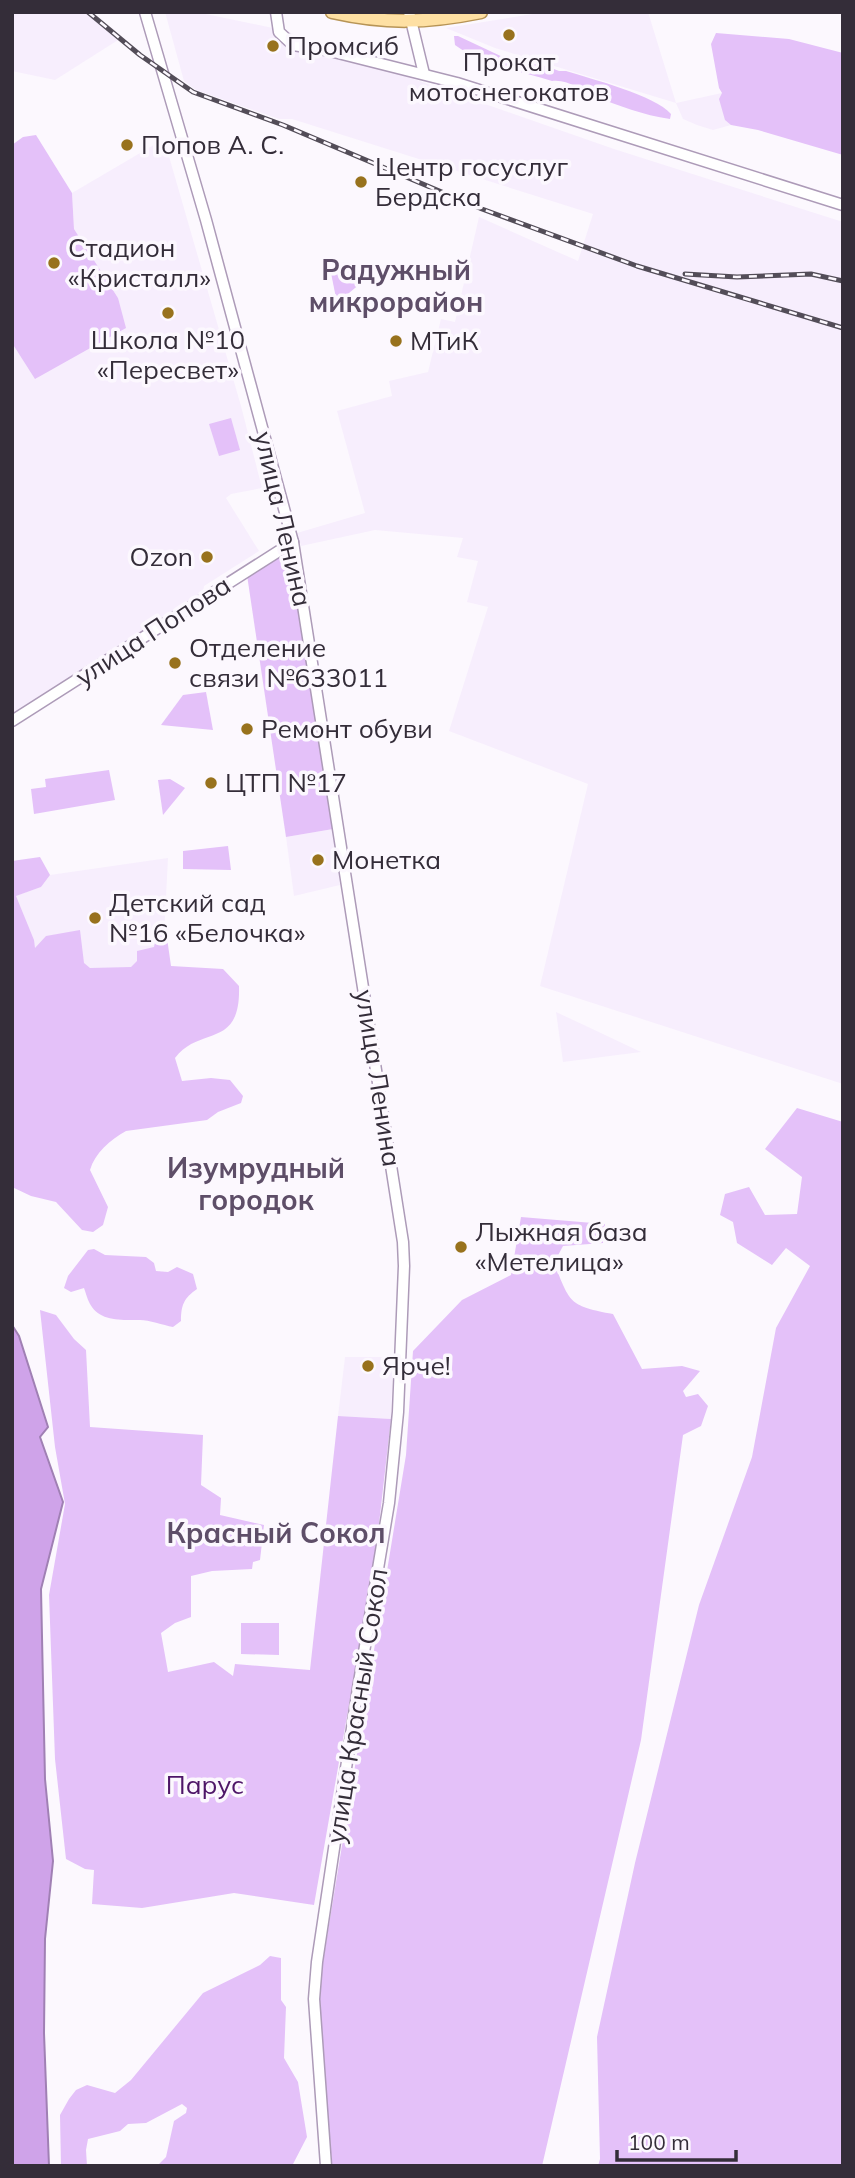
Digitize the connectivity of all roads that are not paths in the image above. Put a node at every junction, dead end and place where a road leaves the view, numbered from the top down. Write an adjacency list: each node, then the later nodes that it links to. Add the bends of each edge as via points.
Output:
1 (145, 12): 8 (street, улица Ленина)
2 (276, 12): 6 (street, via 279,32 293,45)
3 (332, 12): 5 (main road, via 365,20)
4 (481, 12): 5 (main road, via 450,18)
5 (410, 17): 6 (street)
6 (424, 74): 7 (street)
7 (843, 205)
8 (293, 542): 9 (street, улица Попова); 10 (street, улица Ленина, via 403,1242)
9 (12, 721)
10 (398, 1412): 11 (street, улица Красный Сокол, via 389,1503 317,1962 314,1999)
11 (326, 2166)

